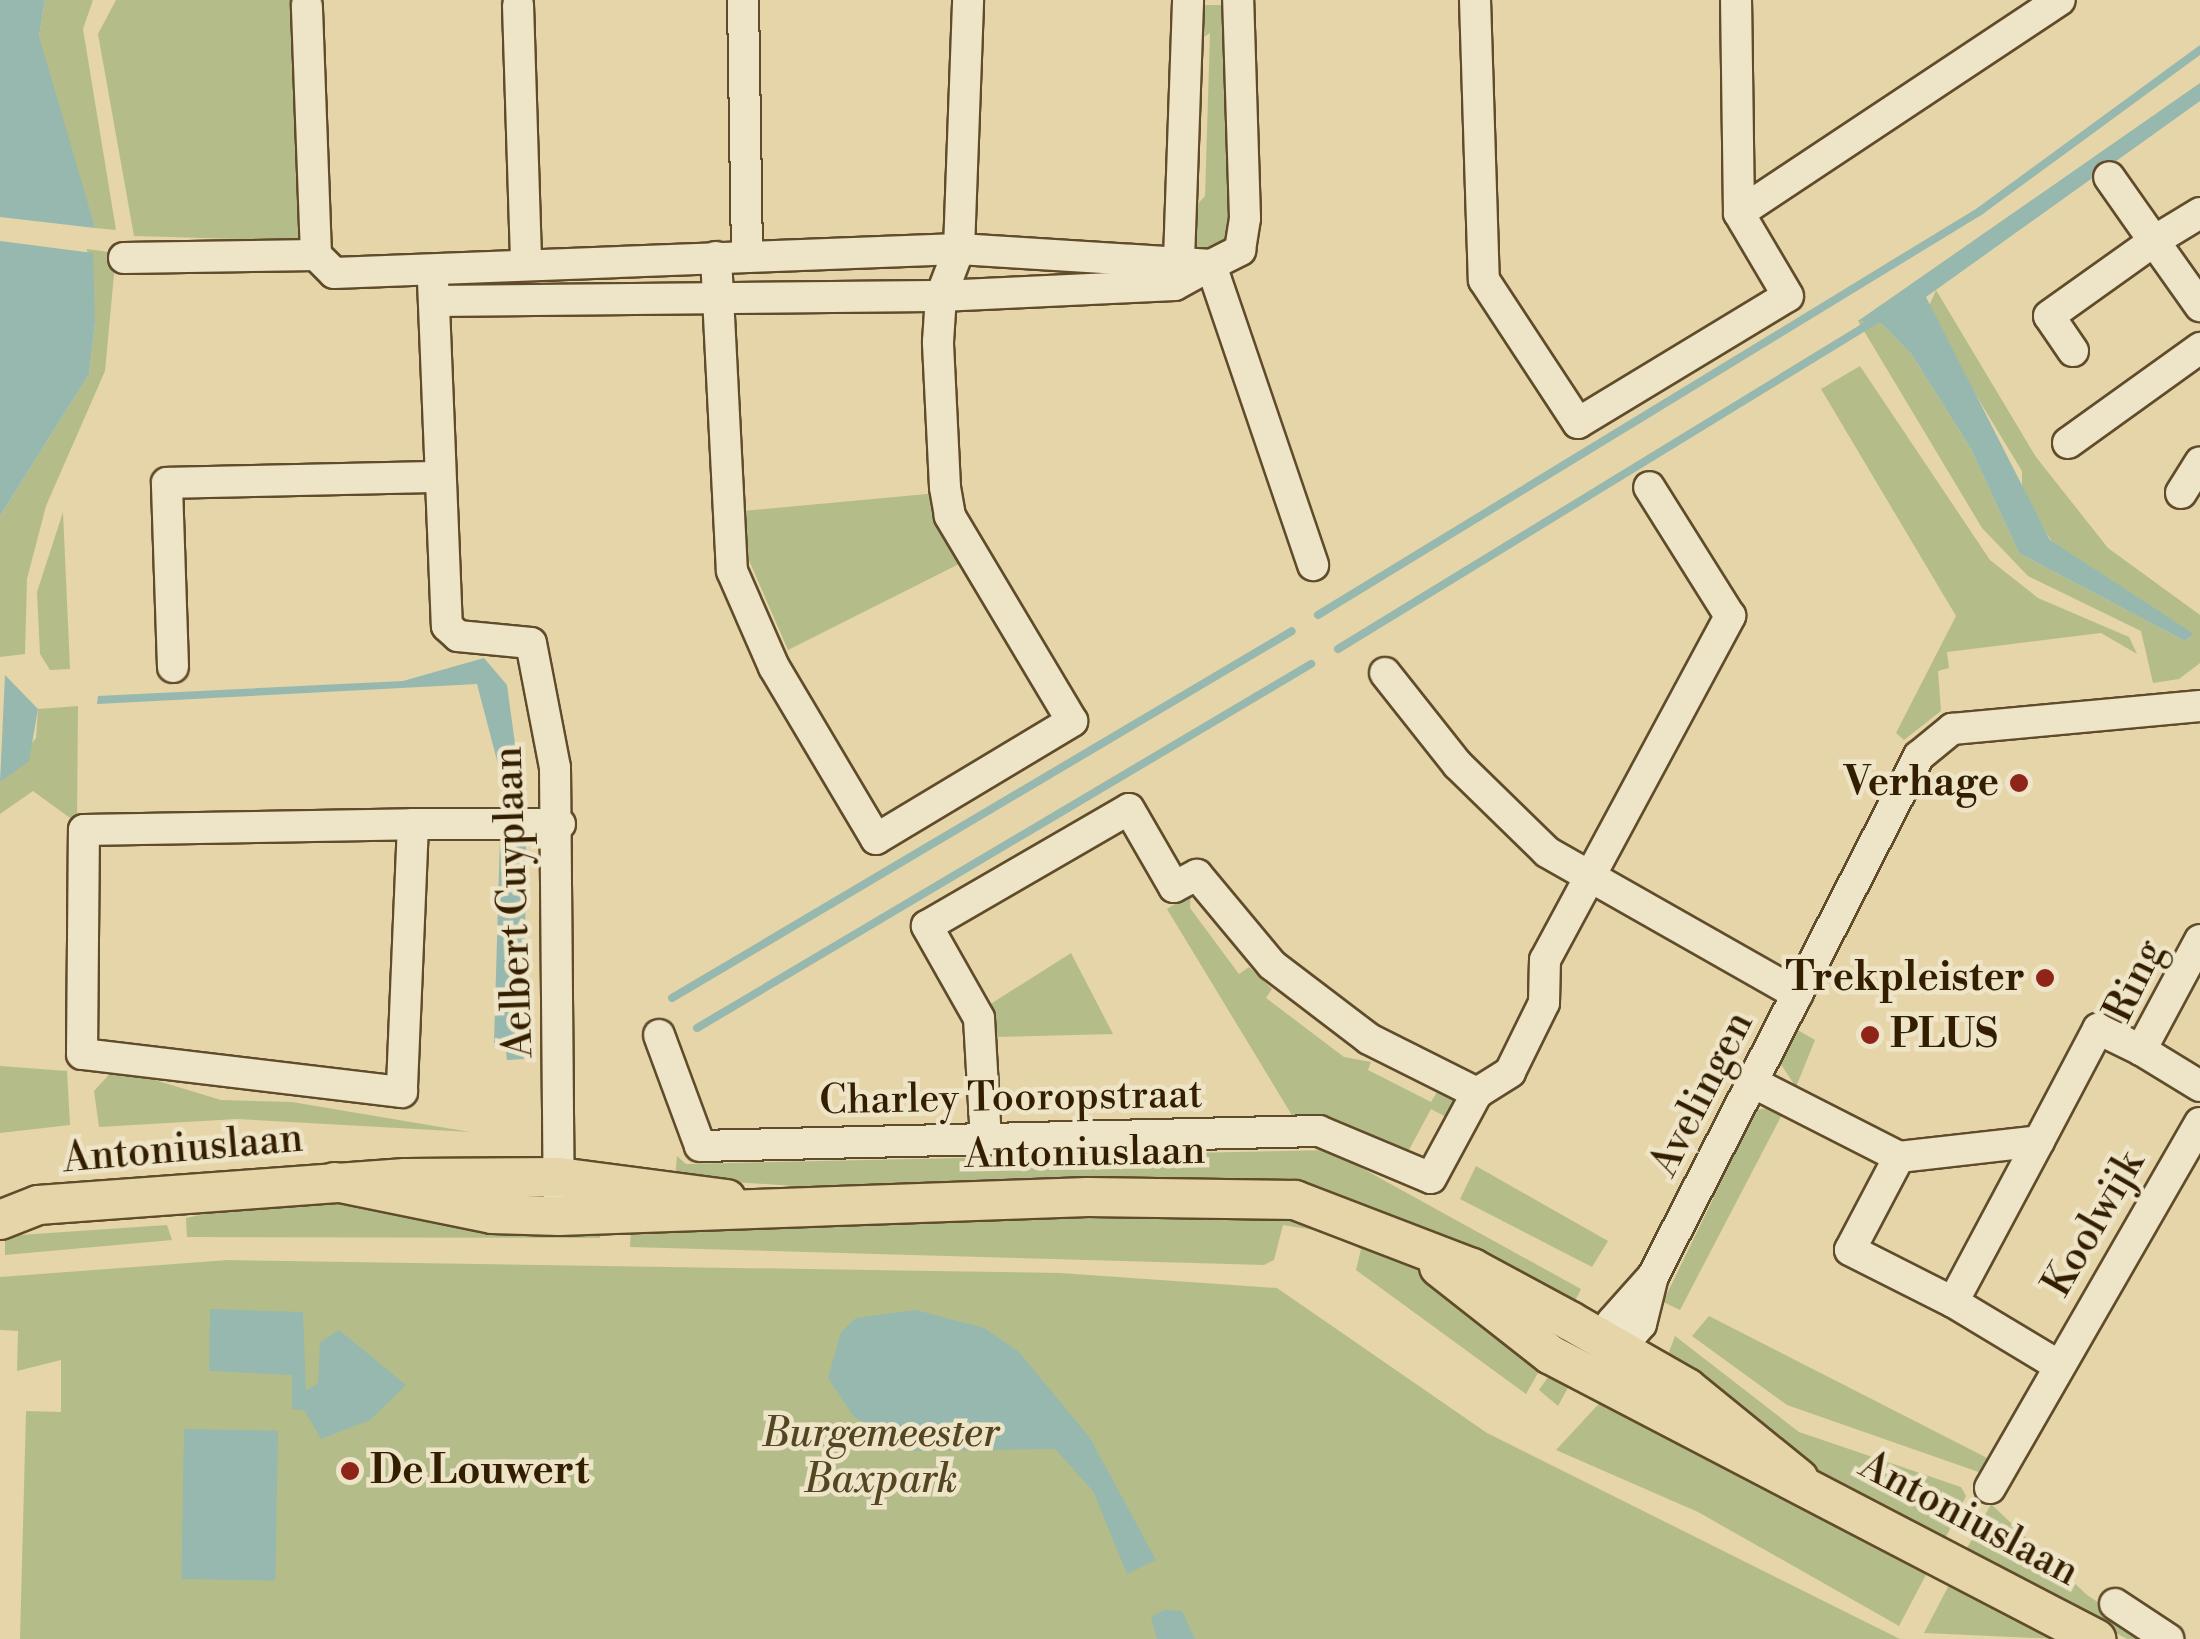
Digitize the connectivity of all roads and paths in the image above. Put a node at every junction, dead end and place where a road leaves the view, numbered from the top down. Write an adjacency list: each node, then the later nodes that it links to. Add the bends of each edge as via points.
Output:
1 (743, 0): 17 (street)
2 (968, 0): 14 (street)
3 (1188, 0): 19 (street)
4 (1238, 0): 21 (street, via 1245,218 1240,250)
5 (1475, 0): 12 (street, via 1484,280 1578,423 1788,296)
6 (1736, 0): 12 (street)
7 (2060, 0): 12 (street)
8 (307, 5): 15 (street)
9 (518, 5): 20 (street)
10 (2109, 177): 13 (street)
11 (2200, 213): 13 (street)
12 (1746, 226)
13 (2154, 241): 26 (street); 28 (street, via 2048,316)
14 (959, 249): 17 (street); 19 (street); 23 (street)
15 (316, 255): 18 (street); 22 (street, via 334,273)
16 (716, 257): 17 (street); 20 (street); 25 (street)
17 (747, 257)
18 (124, 258)
19 (1178, 260): 21 (street)
20 (526, 261): 22 (street)
21 (1212, 265): 23 (street, via 1175,285); 34 (street)
22 (432, 268): 24 (street, Aelbert Cuyplaan)
23 (941, 296): 25 (street); 25 (street, via 950,516 1072,721 876,838 774,667 732,571)
24 (435, 301): 25 (street); 31 (street, Aelbert Cuyplaan)
25 (721, 303)
26 (2200, 306)
27 (2200, 348): 29 (street)
28 (2073, 351)
29 (2068, 444)
30 (2200, 463): 33 (street)
31 (440, 477): 35 (street, via 167,483); 39 (street, Aelbert Cuyplaan, via 447,626 458,636 531,642)
32 (1649, 488): 40 (street, via 1730,616)
33 (2182, 493)
34 (1313, 565)
35 (173, 668)
36 (1385, 673): 40 (street, via 1458,765)
37 (2200, 705): 42 (street, Avelingen, via 2117,709 2087,722 2053,716 1952,730 1920,756)
38 (413, 824): 38 (street, via 84,830 82,1054 402,1092); 39 (street)
39 (560, 824): 52 (street, Aelbert Cuyplaan)
40 (1590, 884): 42 (street); 47 (street, via 1545,960 1544,1003 1510,1072)
41 (2200, 940): 44 (street, Ring)
42 (1797, 994): 45 (street, Avelingen)
43 (659, 1035): 49 (street, Charley Tooropstraat, via 700,1146)
44 (2141, 1050): 46 (street, Ring); 50 (street, via 2098,1029)
45 (1754, 1082): 51 (street); 61 (street, Avelingen, via 1652,1276 1641,1324)
46 (2200, 1086)
47 (1476, 1093): 49 (street, Charley Tooropstraat, via 1431,1178 1319,1130); 49 (street, via 1369,1039 1272,966 1197,875 1174,887 1129,809 926,926 979,1018)
48 (2200, 1122): 62 (street, Koolwijk)
49 (986, 1140)
50 (2039, 1141): 51 (street); 60 (street)
51 (1899, 1157): 60 (street, Koolwijk, via 1850,1250)
52 (559, 1177): 53 (main road, Antoniuslaan); 56 (main road, Antoniuslaan, via 712,1192); 57 (street, Aelbert Cuyplaan)
53 (336, 1182): 55 (main road, Antoniuslaan); 57 (main road, Antoniuslaan, via 492,1214)
54 (0, 1196): 55 (main road, Antoniuslaan)
55 (38, 1205): 58 (main road, Antoniuslaan)
56 (743, 1205): 57 (main road, Antoniuslaan, via 707,1214); 59 (main road, Antoniuslaan, via 1252,1196 1295,1200)
57 (558, 1216)
58 (0, 1220)
59 (1419, 1248): 61 (main road, Antoniuslaan); 63 (main road, Antoniuslaan, via 1537,1345)
60 (1953, 1302): 62 (street, Koolwijk)
61 (1616, 1347): 63 (street, Avelingen); 64 (main road, Antoniuslaan, via 1687,1388)
62 (2058, 1365): 65 (street, Koolwijk)
63 (1598, 1380): 64 (main road, Antoniuslaan)
64 (1799, 1479): 67 (main road, Antoniuslaan)
65 (1990, 1488)
66 (2115, 1604): 68 (street)
67 (2096, 1639)
68 (2168, 1639)

